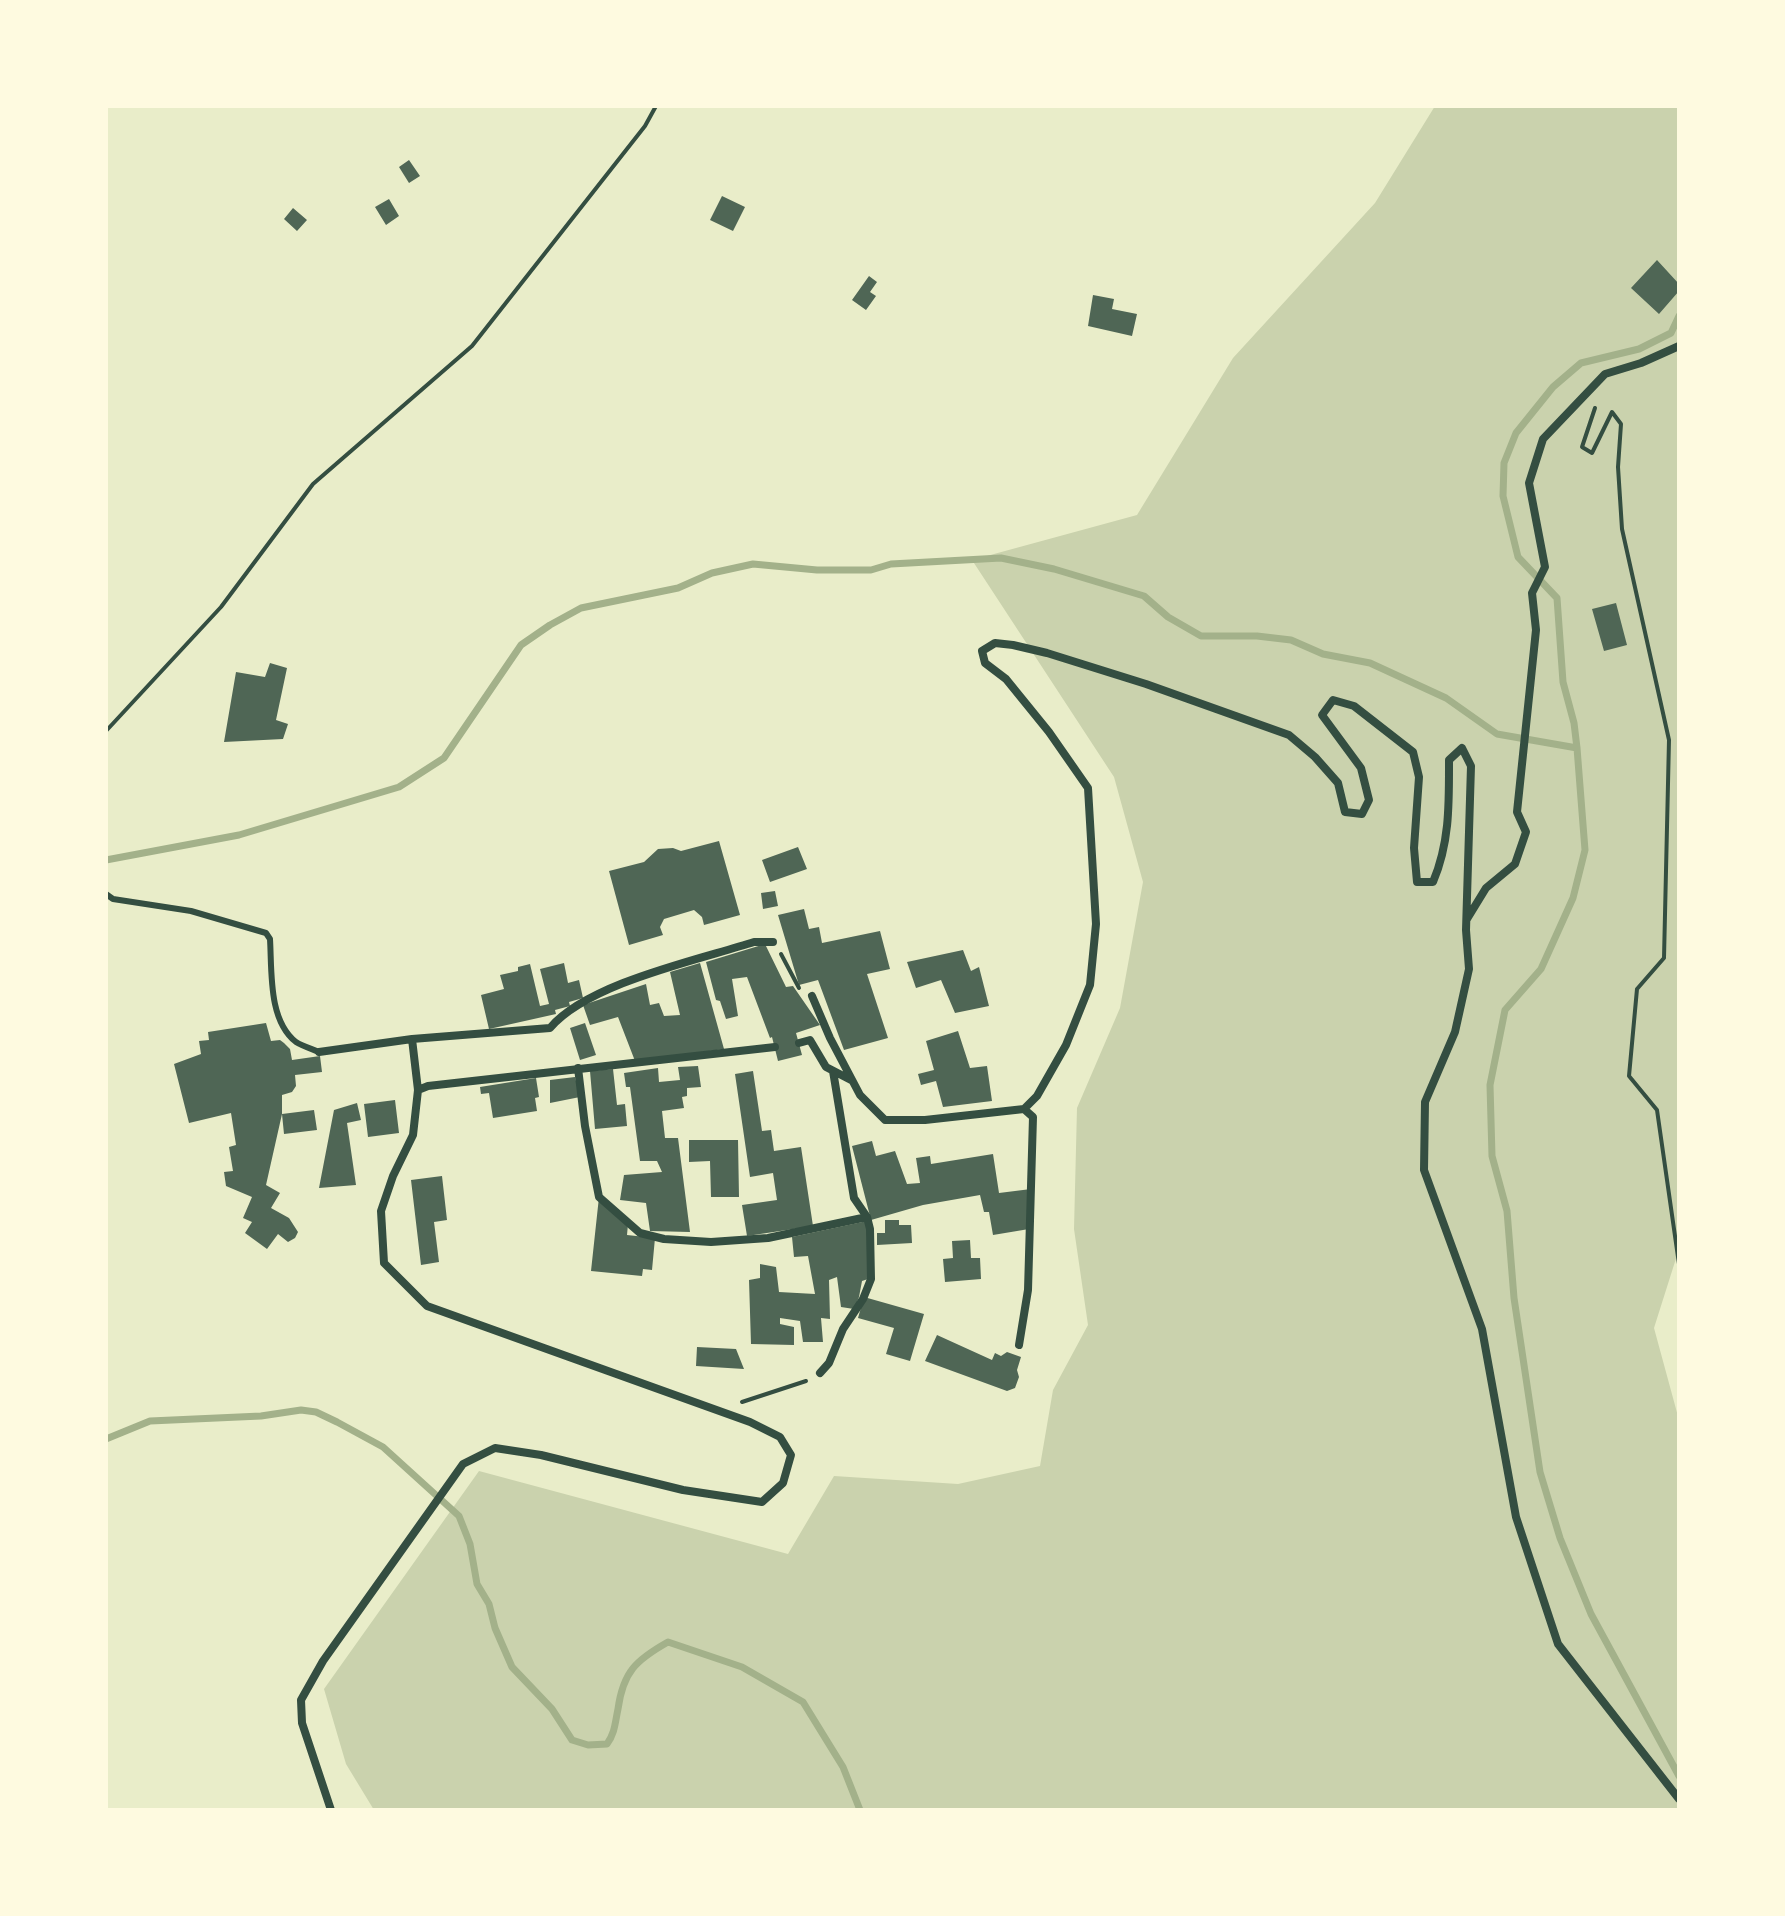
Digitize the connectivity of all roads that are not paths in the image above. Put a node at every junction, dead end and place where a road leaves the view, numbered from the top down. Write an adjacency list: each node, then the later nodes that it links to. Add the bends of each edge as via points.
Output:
1 (1679, 346): 3 (street, via 1605,374 1543,439 1529,483 1545,567 1532,593 1536,630 1517,812 1526,832 1515,864 1486,888)
2 (106, 894): 9 (lane, via 266,933 284,1029 297,1043)
3 (1466, 920): 14 (street, via 1471,766 1462,748 1449,760 1449,826 1441,864 1433,882 1417,882 1419,777 1413,752 1354,706 1333,700 1322,715 1361,768 1369,800 1362,814 1345,812 1338,783 1289,735 1047,653 995,643 982,651 985,663 1049,732 1088,788 1096,924 1090,985 1066,1045); 18 (street, via 1469,969 1455,1032 1425,1102 1424,1170 1482,1329 1516,1517 1558,1644)
4 (773, 942): 6 (street, via 754,942 618,985 558,1018 550,1028)
5 (812, 996): 12 (street)
6 (412, 1039): 9 (street); 13 (street)
7 (799, 1043): 11 (street, via 810,1040)
8 (775, 1047): 10 (street)
9 (319, 1052)
10 (578, 1068): 13 (street); 15 (street, via 599,1197 640,1233 711,1242 768,1238)
11 (833, 1071): 12 (street); 15 (street, via 854,1198)
12 (853, 1081): 14 (street, via 885,1120)
13 (418, 1090): 19 (street, via 413,1135 381,1211 384,1263 427,1306 712,1409 780,1437 791,1455 783,1483 762,1502 495,1448 463,1464 301,1700 302,1723)
14 (1024, 1109): 16 (street, via 1033,1117 1028,1290)
15 (867, 1217): 17 (street, via 871,1279)
16 (1019, 1345)
17 (820, 1373)
18 (1679, 1799)
19 (331, 1810)

